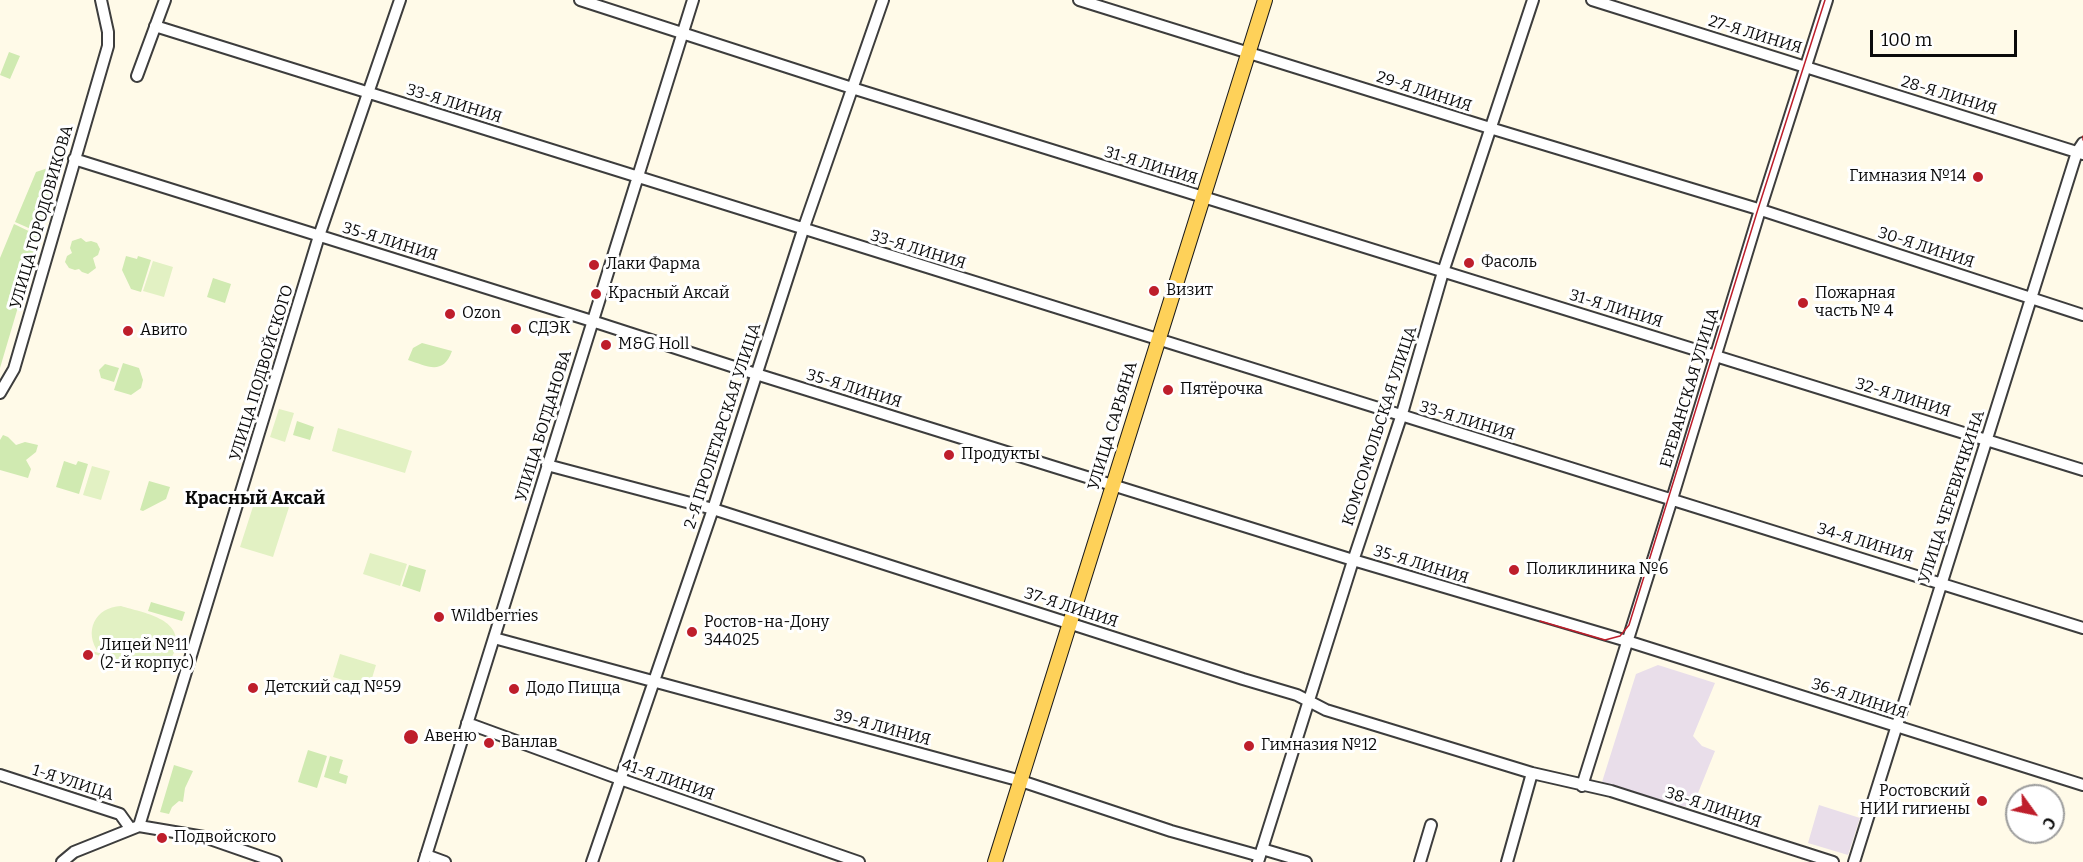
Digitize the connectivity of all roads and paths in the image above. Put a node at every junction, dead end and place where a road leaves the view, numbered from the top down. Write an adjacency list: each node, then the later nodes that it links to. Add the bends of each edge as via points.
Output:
1 (101, 0): 21 (street, УЛИЦА ГОРОДОВИКОВА, via 108,46)
2 (165, 0): 12 (street)
3 (400, 0): 18 (street, УЛИЦА ПОДВОЙСКОГО)
4 (580, 0): 13 (street, 31-Я ЛИНИЯ)
5 (693, 0): 13 (street, УЛИЦА БОГДАНОВА)
6 (883, 0): 17 (street, 2-Я ПРОЛЕТАРСКАЯ УЛИЦА)
7 (1079, 0): 14 (street, 29-Я ЛИНИЯ)
8 (1265, 0): 14 (main road, УЛИЦА САРЬЯНА)
9 (1533, 0): 19 (street, КОМСОМОЛЬСКАЯ УЛИЦА)
10 (1592, 0): 15 (street, 27-Я ЛИНИЯ)
11 (1827, 0): 15 (street, ЕРЕВАНСКАЯ УЛИЦА)
12 (155, 26): 16 (street); 18 (street, 33-Я ЛИНИЯ)
13 (683, 33): 17 (street, 31-Я ЛИНИЯ); 22 (street, УЛИЦА БОГДАНОВА)
14 (1248, 52): 19 (street, 29-Я ЛИНИЯ); 23 (main road, УЛИЦА САРЬЯНА)
15 (1806, 67): 20 (street, 28-Я ЛИНИЯ); 24 (street, ЕРЕВАНСКАЯ УЛИЦА)
16 (137, 76)
17 (852, 88): 23 (street, 31-Я ЛИНИЯ); 25 (street, 2-Я ПРОЛЕТАРСКАЯ УЛИЦА)
18 (370, 93): 22 (street, 33-Я ЛИНИЯ); 26 (street, УЛИЦА ПОДВОЙСКОГО)
19 (1490, 128): 24 (street, 29-Я ЛИНИЯ); 27 (street, КОМСОМОЛЬСКАЯ УЛИЦА)
20 (2081, 150): 28 (street, УЛИЦА ЧЕРЕВИЧКИНА)
21 (74, 159): 26 (street, 35-Я ЛИНИЯ); 34 (street, УЛИЦА ГОРОДОВИКОВА, via 14,369)
22 (638, 177): 25 (street, 33-Я ЛИНИЯ); 30 (street, УЛИЦА БОГДАНОВА)
23 (1203, 197): 27 (street, 31-Я ЛИНИЯ); 31 (main road, УЛИЦА САРЬЯНА)
24 (1760, 210): 28 (street, 30-Я ЛИНИЯ); 32 (street, ЕРЕВАНСКАЯ УЛИЦА)
25 (803, 230): 31 (street, 33-Я ЛИНИЯ); 33 (street, 2-Я ПРОЛЕТАРСКАЯ УЛИЦА)
26 (319, 236): 30 (street, 35-Я ЛИНИЯ); 59 (street, УЛИЦА ПОДВОЙСКОГО)
27 (1443, 272): 32 (street, 31-Я ЛИНИЯ); 35 (street, КОМСОМОЛЬСКАЯ УЛИЦА)
28 (2032, 299): 29 (street, 30-Я ЛИНИЯ); 36 (street, УЛИЦА ЧЕРЕВИЧКИНА)
29 (2083, 315)
30 (592, 321): 33 (street, 35-Я ЛИНИЯ); 37 (street, УЛИЦА БОГДАНОВА)
31 (1157, 340): 35 (street, 33-Я ЛИНИЯ); 39 (main road, УЛИЦА САРЬЯНА)
32 (1715, 355): 36 (street, 32-Я ЛИНИЯ); 40 (street, ЕРЕВАНСКАЯ УЛИЦА)
33 (756, 374): 39 (street, 35-Я ЛИНИЯ); 41 (street, 2-Я ПРОЛЕТАРСКАЯ УЛИЦА)
34 (0, 393)
35 (1401, 417): 40 (street, 33-Я ЛИНИЯ); 42 (street, КОМСОМОЛЬСКАЯ УЛИЦА)
36 (1986, 440): 38 (street, 32-Я ЛИНИЯ); 43 (street, УЛИЦА ЧЕРЕВИЧКИНА)
37 (547, 465): 41 (street, 37-Я ЛИНИЯ); 46 (street, УЛИЦА БОГДАНОВА)
38 (2083, 470)
39 (1113, 484): 42 (street, 35-Я ЛИНИЯ); 44 (main road, УЛИЦА САРЬЯНА)
40 (1672, 499): 43 (street, 34-Я ЛИНИЯ); 47 (street, ЕРЕВАНСКАЯ УЛИЦА)
41 (713, 509): 44 (street, 37-Я ЛИНИЯ); 48 (street, 2-Я ПРОЛЕТАРСКАЯ УЛИЦА)
42 (1353, 560): 47 (street, 35-Я ЛИНИЯ); 49 (street, КОМСОМОЛЬСКАЯ УЛИЦА)
43 (1941, 582): 45 (street, 34-Я ЛИНИЯ); 51 (street, УЛИЦА ЧЕРЕВИЧКИНА)
44 (1070, 624): 49 (street, 37-Я ЛИНИЯ); 55 (main road, УЛИЦА САРЬЯНА)
45 (2083, 628)
46 (494, 638): 48 (street, 39-Я ЛИНИЯ); 50 (street, УЛИЦА БОГДАНОВА)
47 (1627, 641): 51 (street, 36-Я ЛИНИЯ); 57 (street, ЕРЕВАНСКАЯ УЛИЦА)
48 (653, 681): 54 (street, 2-Я ПРОЛЕТАРСКАЯ УЛИЦА); 55 (street, 39-Я ЛИНИЯ)
49 (1308, 700): 52 (street, 37-Я ЛИНИЯ, via 1326,710); 60 (street, КОМСОМОЛЬСКАЯ УЛИЦА)
50 (467, 723): 54 (street, 41-Я ЛИНИЯ); 61 (street, УЛИЦА БОГДАНОВА)
51 (1896, 727): 56 (street, 36-Я ЛИНИЯ); 72 (street, УЛИЦА ЧЕРЕВИЧКИНА)
52 (1532, 772): 57 (street, 37-Я ЛИНИЯ); 70 (street)
53 (0, 775): 59 (street, 1-Я УЛИЦА, via 120,814)
54 (620, 779): 65 (street, 2-Я ПРОЛЕТАРСКАЯ УЛИЦА); 66 (street, 41-Я ЛИНИЯ)
55 (1022, 781): 60 (street, 39-Я ЛИНИЯ); 67 (main road, УЛИЦА САРЬЯНА)
56 (2083, 785)
57 (1582, 786): 71 (street, 38-Я ЛИНИЯ, via 1611,791)
58 (1431, 825): 69 (street)
59 (135, 827): 62 (street, via 75,852); 63 (street, via 151,826 204,837)
60 (1260, 856): 68 (street, 39-Я ЛИНИЯ)
61 (425, 859): 64 (street)
62 (62, 862)
63 (276, 862)
64 (445, 862)
65 (592, 862)
66 (859, 862)
67 (995, 862)
68 (1306, 862)
69 (1420, 862)
70 (1508, 862)
71 (1833, 862)
72 (1854, 862)

